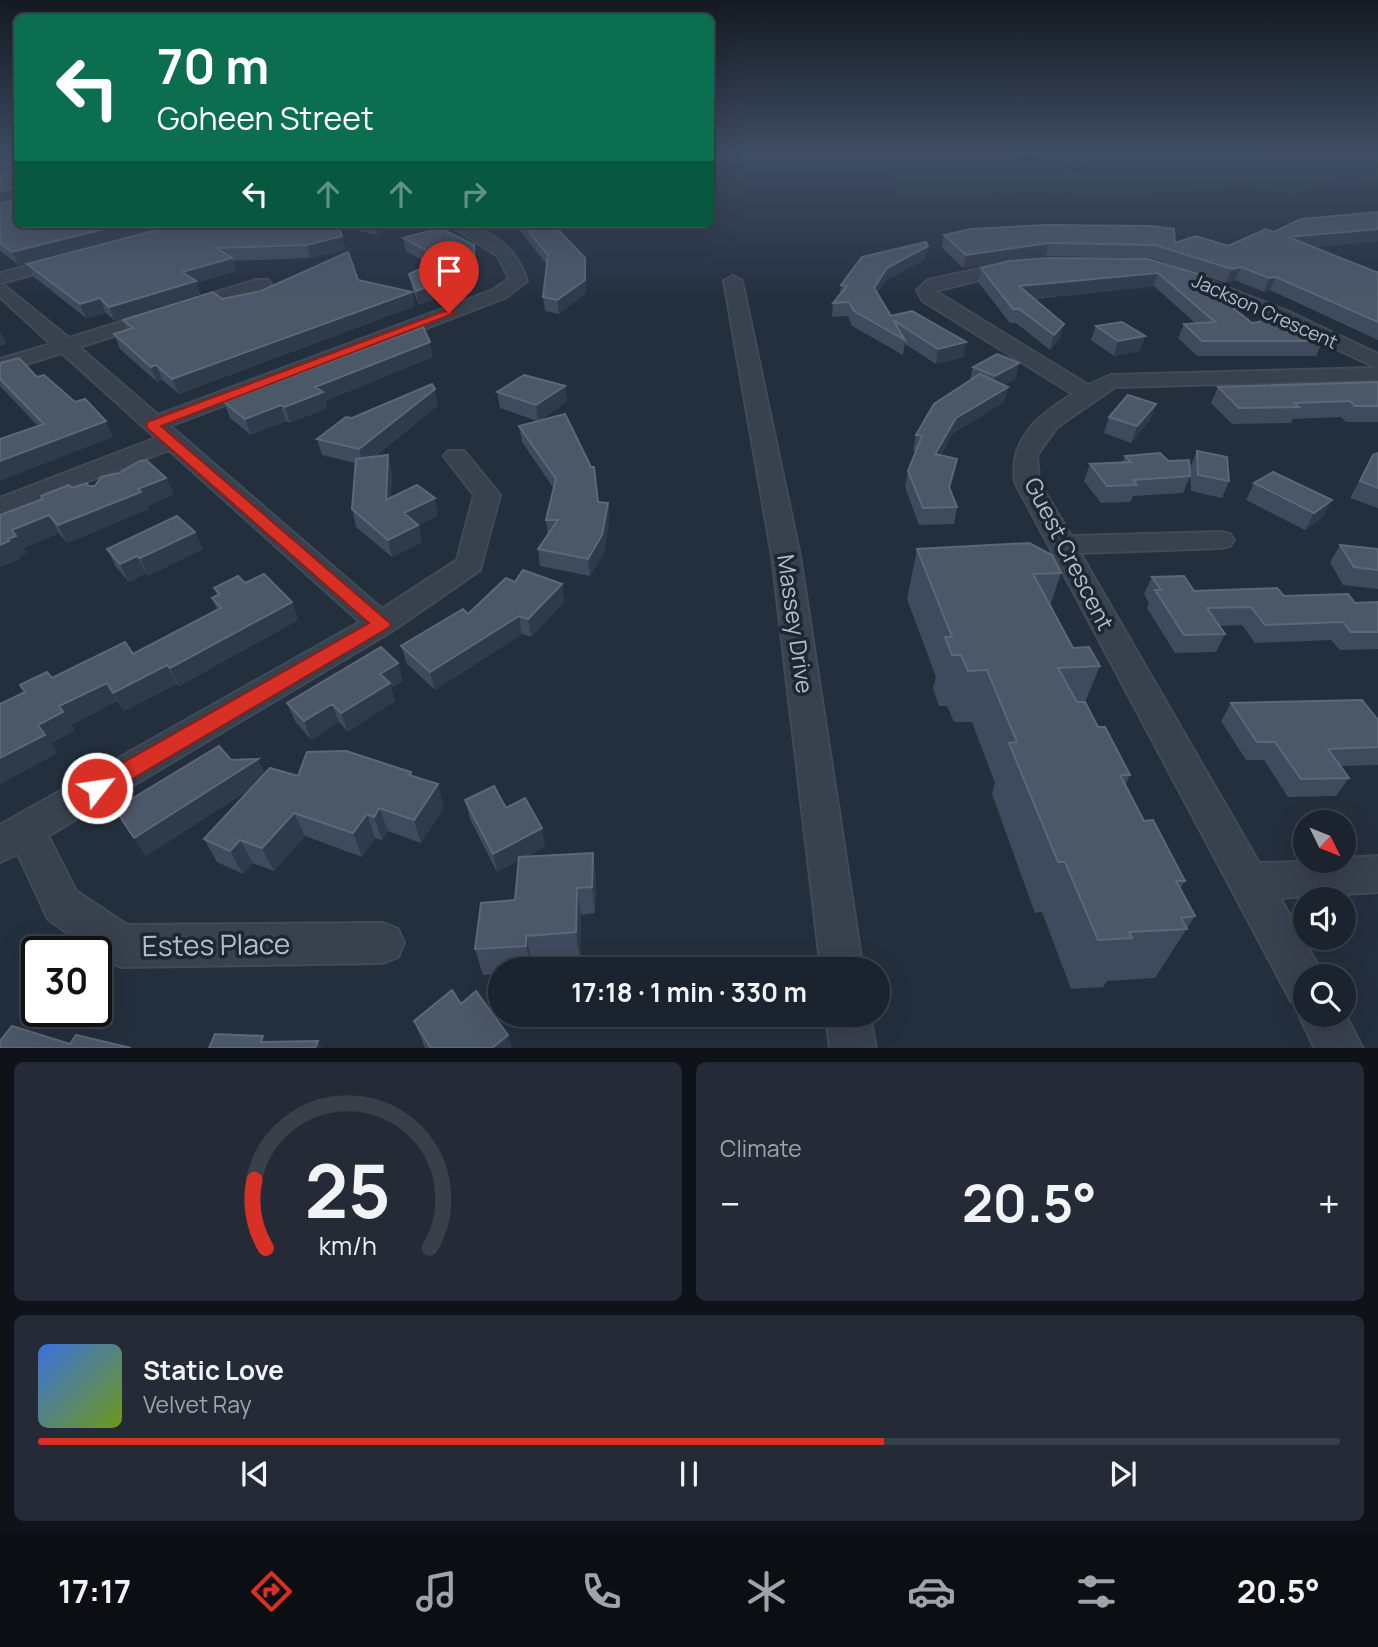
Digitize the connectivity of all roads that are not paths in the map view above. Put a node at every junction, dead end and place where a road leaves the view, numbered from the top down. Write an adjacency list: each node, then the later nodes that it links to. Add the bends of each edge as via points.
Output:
1 (464, 228): 14 (street, via 494,244 515,265 517,281 499,294)
2 (77, 258): 5 (street)
3 (1032, 265): 13 (street, via 1006,267 934,284 926,290 929,297)
4 (1157, 268): 10 (street, Jackson Crescent, via 1203,282)
5 (0, 278)
6 (733, 281): 24 (street, Massey Drive, via 786,555)
7 (262, 284): 9 (street)
8 (0, 289): 9 (street)
9 (65, 346): 11 (street); 14 (street)
10 (1378, 362)
11 (0, 366)
12 (1378, 374): 13 (street, Guest Crescent, via 1111,381)
13 (1087, 393): 18 (street, Guest Crescent, via 1034,437 1024,458 1027,482)
14 (161, 433): 16 (street); 19 (street)
15 (456, 456): 19 (street, via 487,495 470,565)
16 (0, 507)
17 (1221, 540): 18 (street)
18 (1061, 545): 22 (street, Guest Crescent)
19 (382, 624): 20 (street)
20 (13, 837): 23 (street, Estes Place, via 62,905 121,946)
21 (1378, 874): 22 (street)
22 (1248, 882): 25 (street, Guest Crescent)
23 (383, 943)
24 (840, 957)
25 (1294, 964)
26 (850, 1027): 28 (street)
27 (1328, 1027): 29 (street)
28 (853, 1048)
29 (1340, 1048)

